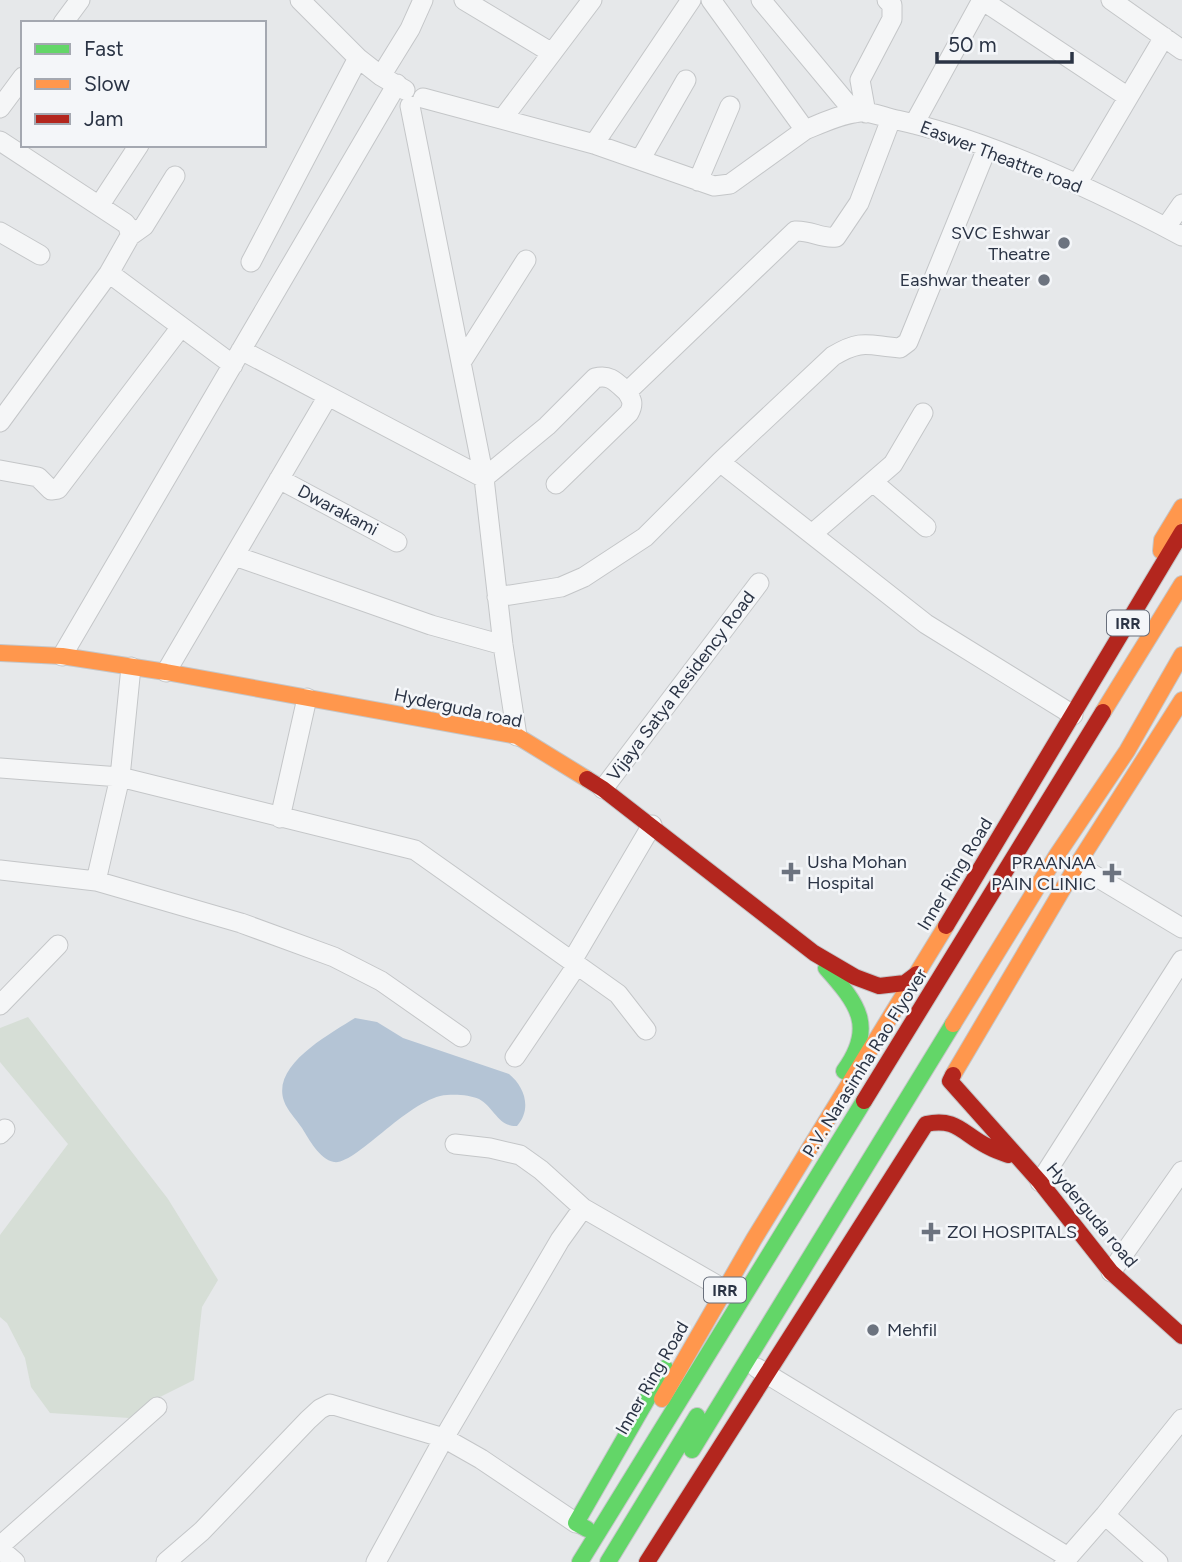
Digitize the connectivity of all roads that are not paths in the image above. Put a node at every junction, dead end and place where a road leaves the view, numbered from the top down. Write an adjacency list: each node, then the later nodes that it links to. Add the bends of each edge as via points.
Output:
1 (80, 0): 11 (street)
2 (300, 0): 15 (street)
3 (424, 0): 18 (street, via 410,29)
4 (464, 0): 14 (street)
5 (592, 0): 14 (street)
6 (691, 0): 30 (street)
7 (711, 0): 28 (street)
8 (761, 0): 20 (street)
9 (887, 0): 19 (street, via 892,5 892,19 860,80)
10 (1120, 2): 12 (street)
11 (64, 21)
12 (1164, 37): 13 (street); 21 (street)
13 (1182, 50)
14 (552, 53): 25 (street)
15 (358, 58): 18 (street); 44 (street)
16 (21, 80): 23 (street)
17 (685, 80): 33 (street)
18 (403, 91): 25 (street); 47 (street); 48 (street)
19 (862, 91): 20 (street); 24 (street)
20 (841, 95): 24 (street)
21 (1128, 97): 27 (street, via 982,0); 36 (street)
22 (730, 106): 35 (street)
23 (0, 108)
24 (860, 113): 26 (street, Easwer Theattre road); 28 (street)
25 (503, 118): 30 (street)
26 (891, 119): 27 (street, Easwer Theattre road); 49 (street, via 859,203 842,232 825,238 796,231)
27 (914, 124): 32 (street, Easwer Theattre road)
28 (805, 130): 35 (street, via 730,184)
29 (0, 141): 38 (street)
30 (594, 144): 33 (street)
31 (138, 147): 38 (street)
32 (987, 148): 36 (street, Easwer Theattre road); 53 (street, via 908,342 900,348 865,343 833,356)
33 (640, 160): 35 (street)
34 (175, 176): 41 (street, via 144,226)
35 (698, 181)
36 (1077, 184): 40 (street, Easwer Theattre road)
37 (1182, 204): 40 (street)
38 (99, 206): 41 (street, via 125,223)
39 (0, 232): 42 (street)
40 (1174, 232)
41 (130, 236): 45 (street)
42 (40, 256)
43 (526, 260): 48 (street)
44 (251, 262)
45 (109, 273): 46 (street); 52 (street)
46 (181, 327): 47 (street); 54 (street, via 58,489 51,490 38,477)
47 (237, 358): 50 (street); 72 (street)
48 (462, 361): 55 (street)
49 (627, 392): 55 (street, via 610,378 595,378 547,426); 58 (street, via 632,400 629,413)
50 (328, 396): 55 (street); 56 (street)
51 (923, 413): 57 (street, via 893,464)
52 (0, 422)
53 (720, 462): 62 (street); 68 (street, via 645,537 584,577 561,587)
54 (0, 470)
55 (484, 478): 68 (street)
56 (279, 479): 63 (street, Dwarakami); 64 (street)
57 (873, 482): 60 (street); 62 (street)
58 (556, 484)
59 (1182, 507): 65 (main road, via 1162,540)
60 (926, 527)
61 (1182, 532): 65 (main road, Inner Ring Road / IRR)
62 (812, 534): 77 (street, via 926,624)
63 (397, 542)
64 (235, 556): 69 (street, via 431,625); 74 (street)
65 (1160, 570): 77 (main road, Inner Ring Road / IRR)
66 (759, 583): 81 (street, Vijaya Satya Residency Road)
67 (1182, 584): 119 (main road, P.V. Narasimha Rao Flyover)
68 (497, 597): 69 (street)
69 (503, 645): 78 (street)
70 (0, 653): 72 (main road, Hyderguda road)
71 (1182, 655): 106 (main road)
72 (62, 656): 73 (main road, Hyderguda road)
73 (131, 667): 74 (main road, Hyderguda road); 80 (street)
74 (166, 672): 75 (main road, Hyderguda road)
75 (307, 698): 78 (main road, Hyderguda road); 82 (street)
76 (1182, 700): 85 (main road)
77 (1073, 715): 93 (main road, Inner Ring Road / IRR)
78 (517, 736): 81 (main road, Hyderguda road)
79 (0, 768): 80 (street)
80 (120, 777): 82 (street); 87 (street)
81 (603, 789): 84 (main road, Hyderguda road)
82 (280, 818): 92 (street, via 415,850)
83 (1058, 824): 120 (main road)
84 (652, 825): 90 (main road, Hyderguda road); 92 (street)
85 (1077, 866): 88 (street); 99 (main road, Hyderguda road, via 950,1081)
86 (0, 870): 87 (street)
87 (96, 881): 96 (street, via 241,923 334,957 381,981)
88 (1182, 928)
89 (58, 945): 94 (street)
90 (814, 953): 93 (main road, Hyderguda road, via 879,986 905,983); 104 (main road, via 853,999 861,1020 859,1048)
91 (1182, 960): 101 (street)
92 (575, 963): 95 (street, via 618,994); 97 (street)
93 (917, 974): 112 (main road, Inner Ring Road / IRR)
94 (0, 1005)
95 (646, 1030)
96 (461, 1037)
97 (516, 1058)
98 (455, 1144): 102 (street, via 520,1155)
99 (1020, 1159): 101 (main road, Hyderguda road); 107 (main road, via 988,1146 953,1122 926,1124)
100 (1182, 1171): 103 (street)
101 (1040, 1182): 103 (main road, Hyderguda road)
102 (583, 1208): 104 (street); 110 (street)
103 (1111, 1272): 105 (main road, Hyderguda road)
104 (715, 1284): 112 (main road)
105 (1182, 1336)
106 (747, 1362): 107 (street); 121 (main road)
107 (767, 1373): 114 (street); 122 (main road)
108 (157, 1408): 113 (street)
109 (1182, 1419): 111 (street)
110 (444, 1438): 112 (street); 116 (street, via 330,1404 307,1420 202,1531); 117 (street)
111 (1105, 1515): 114 (street); 123 (street)
112 (581, 1526): 118 (main road, Inner Ring Road / IRR)
113 (0, 1548): 115 (street)
114 (1066, 1560)
115 (15, 1562)
116 (166, 1562)
117 (376, 1562)
118 (569, 1562)
119 (580, 1562)
120 (608, 1562)
121 (622, 1562)
122 (647, 1562)
123 (1158, 1562)

